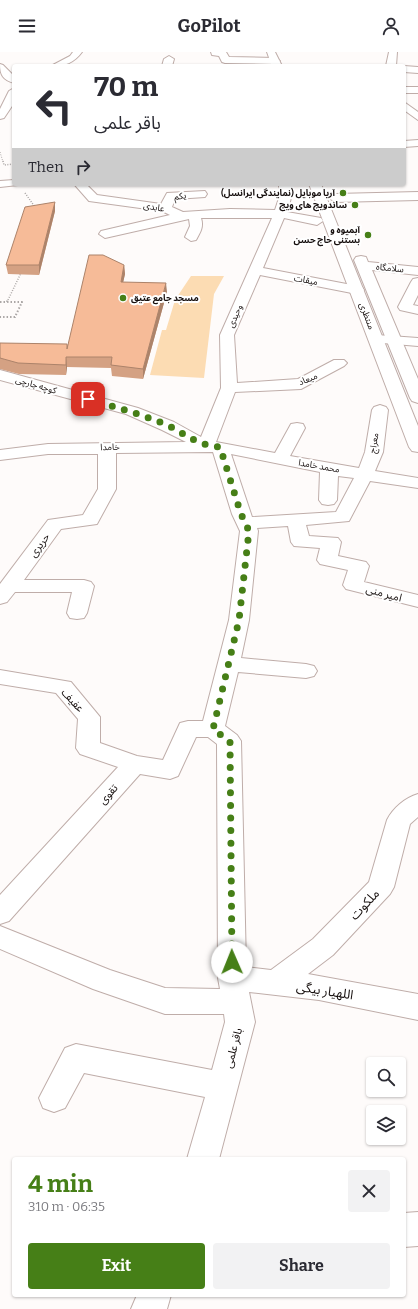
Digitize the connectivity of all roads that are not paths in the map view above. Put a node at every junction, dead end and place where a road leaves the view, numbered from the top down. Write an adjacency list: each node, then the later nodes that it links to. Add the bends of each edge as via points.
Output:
1 (78, 52): 5 (street, via 73,58)
2 (393, 52): 6 (street)
3 (215, 53): 4 (street, via 223,54 225,60)
4 (274, 60)
5 (60, 64)
6 (390, 64)
7 (0, 67): 10 (street)
8 (406, 69): 9 (street)
9 (418, 70)
10 (12, 79)
11 (406, 90): 12 (street)
12 (418, 90)
13 (12, 98): 15 (street)
14 (406, 107): 16 (street)
15 (0, 116)
16 (418, 117)
17 (418, 138): 18 (street)
18 (406, 139)
19 (418, 143): 20 (street)
20 (406, 144)
21 (12, 177): 22 (street)
22 (0, 179)
23 (0, 184): 24 (street)
24 (12, 185)
25 (82, 186): 32 (street, عابدی, via 94,198)
26 (285, 186): 34 (street, وحیدی)
27 (316, 186): 44 (street, منتظری)
28 (330, 186): 31 (street)
29 (201, 194): 32 (street, یکم, via 171,196)
30 (418, 196): 31 (street)
31 (335, 198): 33 (street)
32 (165, 208): 35 (street, عابدی)
33 (340, 211)
34 (280, 214): 35 (street, عابدی); 36 (street, عابدی); 41 (street, وحیدی)
35 (187, 215): 37 (street); 38 (street, via 198,222)
36 (317, 221)
37 (105, 234)
38 (191, 237)
39 (357, 251): 40 (street, منتظری)
40 (363, 265): 42 (street, سلامگاه); 47 (street, منتظری)
41 (255, 270): 44 (street, میقات); 51 (street, وحیدی, via 227,334)
42 (418, 271)
43 (418, 282): 45 (street, via 405,307)
44 (357, 290): 46 (street, منتظری)
45 (418, 310)
46 (376, 339): 47 (street); 56 (street, منتظری)
47 (394, 339): 48 (street); 52 (street, منتظری)
48 (418, 342)
49 (339, 363): 51 (street, میعاد, via 301,384)
50 (0, 375): 55 (street, کوچه جارچی, via 132,411)
51 (229, 388): 55 (street, وحیدی)
52 (418, 398)
53 (380, 410): 61 (street, معراج, via 374,452)
54 (297, 428): 59 (street)
55 (213, 446): 57 (street, خامدا); 59 (street, محمد خامدا); 65 (street)
56 (418, 447)
57 (107, 448): 58 (street, خامدا, via 48,449); 66 (street, حریری, via 107,489 90,520 55,524)
58 (0, 455)
59 (280, 459): 60 (street, محمد خامدا)
60 (329, 469): 61 (street, محمد خامدا); 63 (street)
61 (365, 474): 62 (street, محمد خامدا); 64 (street, via 342,517)
62 (418, 483)
63 (328, 500)
64 (296, 520): 65 (street); 67 (street, امیر منی, via 301,542 331,542 327,560 359,566 353,585)
65 (246, 523): 69 (street, via 249,531 239,620)
66 (4, 592): 68 (street, via 84,586)
67 (418, 601)
68 (77, 613)
69 (228, 664): 70 (street); 72 (street)
70 (306, 671)
71 (0, 677): 73 (street, عفیف, via 63,687 89,717 88,748)
72 (213, 729): 73 (street, via 188,729 170,770); 78 (street, باقر علمی, via 230,742)
73 (135, 764): 75 (street, تقوی)
74 (418, 803): 77 (street, ملکوت, via 399,820 381,887 323,947)
75 (4, 902)
76 (0, 937): 78 (street, اللهیار بیگی, via 103,980 165,1001)
77 (275, 983): 78 (street, اللهیار بیگی); 79 (street, اللهیار بیگی, via 319,988)
78 (234, 990): 80 (street, باقر علمی, via 240,1022)
79 (418, 1007)
80 (223, 1086): 81 (street, via 76,1058); 82 (street, باقر علمی)
81 (54, 1098)
82 (204, 1157)
83 (418, 1229): 84 (street)
84 (406, 1230)

